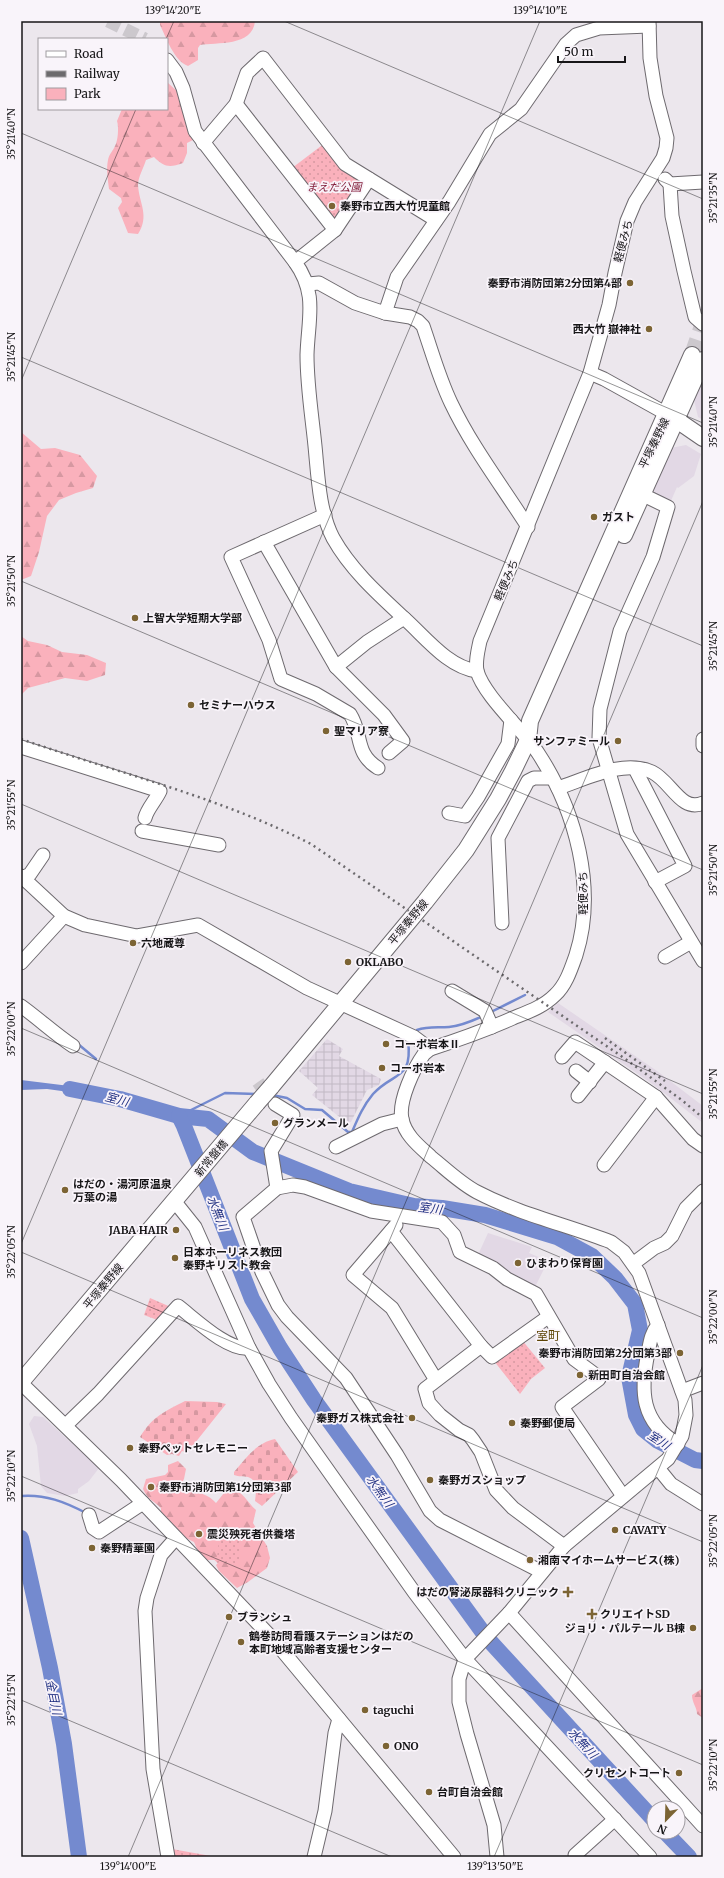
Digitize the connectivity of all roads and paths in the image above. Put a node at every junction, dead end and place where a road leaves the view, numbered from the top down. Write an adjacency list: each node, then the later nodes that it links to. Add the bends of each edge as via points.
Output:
1 (649, 24): 5 (street, 軽便みち, via 650,58 656,96 667,138 663,158); 9 (street, via 598,28 571,39 521,109 490,134)
2 (168, 61): 4 (street, via 176,72 192,123)
3 (236, 104): 4 (street); 6 (street, via 247,73 263,58 345,164); 10 (street)
4 (203, 142): 11 (street)
5 (656, 171): 8 (street); 16 (street, 軽便みち, via 627,221 610,305)
6 (369, 179): 9 (street); 10 (street)
7 (703, 182): 8 (street)
8 (670, 184): 14 (street, via 672,216 684,271 695,317)
9 (436, 220): 13 (street, via 397,277)
10 (335, 230): 11 (street)
11 (295, 262): 12 (street)
12 (308, 284): 13 (street, via 319,283 346,299); 20 (street, via 308,385)
13 (384, 313): 21 (street, via 410,317 423,326 451,404)
14 (703, 324)
15 (697, 357): 17 (main road, 平塚秦野線)
16 (590, 373): 17 (street, via 604,378); 21 (street, 軽便みち)
17 (671, 417): 18 (main road); 19 (main road, 平塚秦野線)
18 (703, 438)
19 (637, 492): 28 (main road, 平塚秦野線, via 537,730); 34 (street, via 668,507 653,557 620,631 600,709 599,738)
20 (325, 515): 22 (street); 23 (street, via 332,536 346,559 362,579)
21 (528, 527): 25 (street, 軽便みち, via 480,641 476,657)
22 (264, 542): 24 (street); 32 (street, via 232,557 269,640 278,675 281,679 316,694 350,714 362,752 368,761)
23 (404, 618): 24 (street, via 367,642); 25 (street, via 454,663 467,670)
24 (336, 667): 31 (street, via 384,715 403,741)
25 (478, 671): 26 (street, 軽便みち, via 487,688)
26 (511, 720): 28 (street, 軽便みち); 37 (street, via 508,744 478,797 464,816)
27 (703, 739): 29 (street)
28 (528, 740): 35 (street, 軽便みち); 49 (main road, 平塚秦野線, via 498,799 466,850)
29 (703, 746)
30 (21, 747): 38 (street, via 160,791 146,813 144,825)
31 (389, 753)
32 (378, 768)
33 (635, 768): 34 (street); 36 (street, via 661,777 687,804); 41 (street, via 685,866)
34 (609, 771): 35 (street); 41 (street, via 627,834)
35 (555, 783): 43 (street, via 534,778 528,780 498,838); 51 (street, 軽便みち, via 582,861 584,917 579,945 564,983 556,995 539,1007)
36 (703, 803)
37 (449, 813)
38 (219, 845)
39 (43, 855): 40 (street, via 30,874)
40 (22, 878): 42 (street)
41 (655, 882): 44 (street)
42 (64, 916): 47 (street); 49 (street, via 85,925 137,936 198,925 307,988)
43 (502, 923)
44 (691, 942): 45 (street); 46 (street)
45 (665, 957)
46 (703, 961)
47 (21, 963)
48 (452, 991): 51 (street)
49 (340, 1004): 53 (street, via 414,1037); 62 (main road, 平塚秦野線, bridge)
50 (21, 1006): 52 (street)
51 (488, 1019): 53 (street, 軽便みち)
52 (73, 1046)
53 (430, 1049): 61 (street, via 420,1059 404,1095)
54 (562, 1057): 55 (street, via 575,1042)
55 (605, 1062): 57 (street); 59 (street)
56 (576, 1070): 57 (street)
57 (590, 1082): 58 (street)
58 (578, 1096)
59 (656, 1098): 63 (street, via 693,1139); 65 (street)
60 (275, 1104): 66 (street, via 293,1115 271,1151)
61 (402, 1119): 64 (street, via 382,1124); 72 (street, via 407,1132 416,1143 476,1191 499,1202 611,1242)
62 (237, 1127): 67 (main road, 新常盤橋)
63 (703, 1146)
64 (336, 1148)
65 (604, 1165)
66 (277, 1188): 70 (street, via 293,1185 305,1187 371,1211); 90 (street, via 243,1217 262,1272 278,1305 346,1378 397,1455 430,1511 440,1520)
67 (185, 1189): 69 (main road, 平塚秦野線)
68 (703, 1191): 72 (street, via 686,1208 672,1236)
69 (175, 1202): 76 (street, via 195,1227); 78 (main road, 平塚秦野線)
70 (400, 1216): 71 (street); 73 (street, via 442,1222 454,1235 460,1252 536,1294)
71 (392, 1231): 75 (street); 77 (street, via 349,1272 392,1308)
72 (634, 1263): 74 (street)
73 (548, 1317): 75 (street, via 492,1357); 84 (street, via 574,1359 599,1379 562,1407)
74 (658, 1325): 80 (street); 82 (street, via 653,1332 642,1392 657,1428)
75 (481, 1346): 77 (street)
76 (249, 1348): 81 (street, via 226,1342 178,1306); 92 (street, via 295,1424 414,1592)
77 (436, 1380): 89 (street, via 425,1389 429,1403 440,1415 473,1440 481,1452 496,1490 513,1508)
78 (21, 1382): 81 (street)
79 (703, 1383): 80 (street)
80 (682, 1391): 82 (street, via 686,1414)
81 (66, 1426): 85 (street)
82 (678, 1445): 83 (street)
83 (663, 1464): 84 (street); 86 (street, via 671,1484)
84 (623, 1496): 89 (street)
85 (143, 1503): 87 (street, via 99,1532 93,1528); 88 (street)
86 (703, 1504)
87 (89, 1515)
88 (176, 1538): 93 (street, via 271,1637); 97 (street, via 161,1555 146,1598 145,1610 153,1769)
89 (564, 1546): 90 (street)
90 (542, 1572): 91 (street)
91 (507, 1615): 92 (street); 95 (street)
92 (467, 1657): 94 (street); 100 (street, via 459,1679 459,1702 494,1825)
93 (339, 1719): 98 (street); 99 (street)
94 (615, 1819): 96 (street); 101 (street)
95 (703, 1826)
96 (575, 1855)
97 (168, 1857)
98 (314, 1857)
99 (454, 1857)
100 (497, 1857)
101 (650, 1857)

